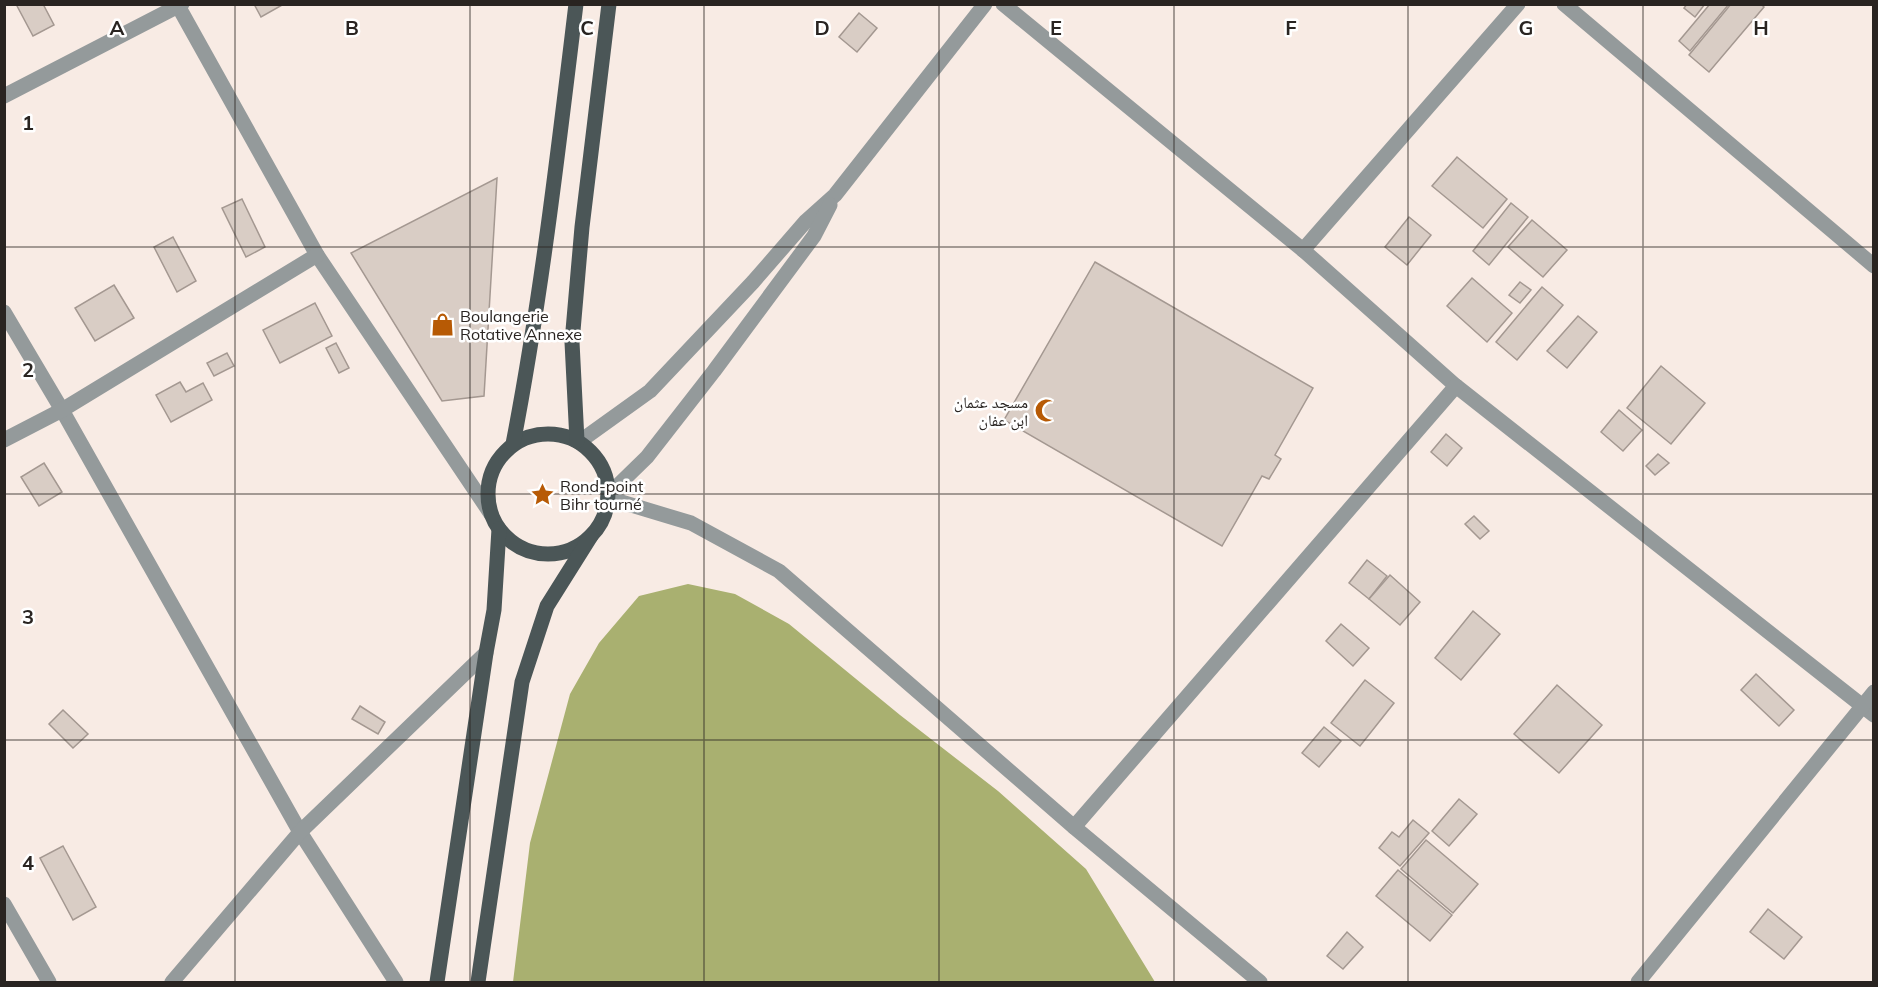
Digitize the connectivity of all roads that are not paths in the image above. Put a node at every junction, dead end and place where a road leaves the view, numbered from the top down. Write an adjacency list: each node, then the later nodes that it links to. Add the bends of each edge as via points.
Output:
1 (576, 4): 18 (main road, via 549,230)
2 (609, 4): 17 (main road, via 572,342)
3 (985, 4): 9 (street)
4 (1003, 4): 10 (street)
5 (1518, 4): 10 (street)
6 (1564, 4): 12 (street)
7 (179, 5): 8 (street); 11 (street)
8 (4, 96)
9 (835, 195): 17 (street, via 806,221 650,391); 19 (street, via 814,236 714,371 646,457)
10 (1303, 250): 14 (street)
11 (317, 255): 15 (street); 20 (street)
12 (1874, 266)
13 (4, 312): 15 (street)
14 (1456, 386): 25 (street); 26 (street)
15 (62, 410): 16 (street); 27 (street)
16 (4, 440)
17 (578, 442): 18 (main road, via 551,433); 19 (main road, via 601,465)
18 (513, 444): 20 (main road, via 490,475)
19 (608, 497): 22 (main road, via 603,519); 26 (street, via 691,523 779,571)
20 (491, 514): 21 (main road)
21 (499, 529): 22 (main road, via 512,542 544,554 578,547); 23 (main road, via 494,610)
22 (591, 536): 33 (main road, via 547,606 522,682)
23 (486, 653): 27 (street); 32 (main road)
24 (1874, 692): 25 (street)
25 (1868, 710): 35 (street)
26 (1074, 827): 34 (street)
27 (300, 832): 30 (street); 31 (street)
28 (4, 904): 29 (street)
29 (49, 982)
30 (172, 982)
31 (396, 982)
32 (437, 982)
33 (478, 982)
34 (1260, 982)
35 (1638, 982)

